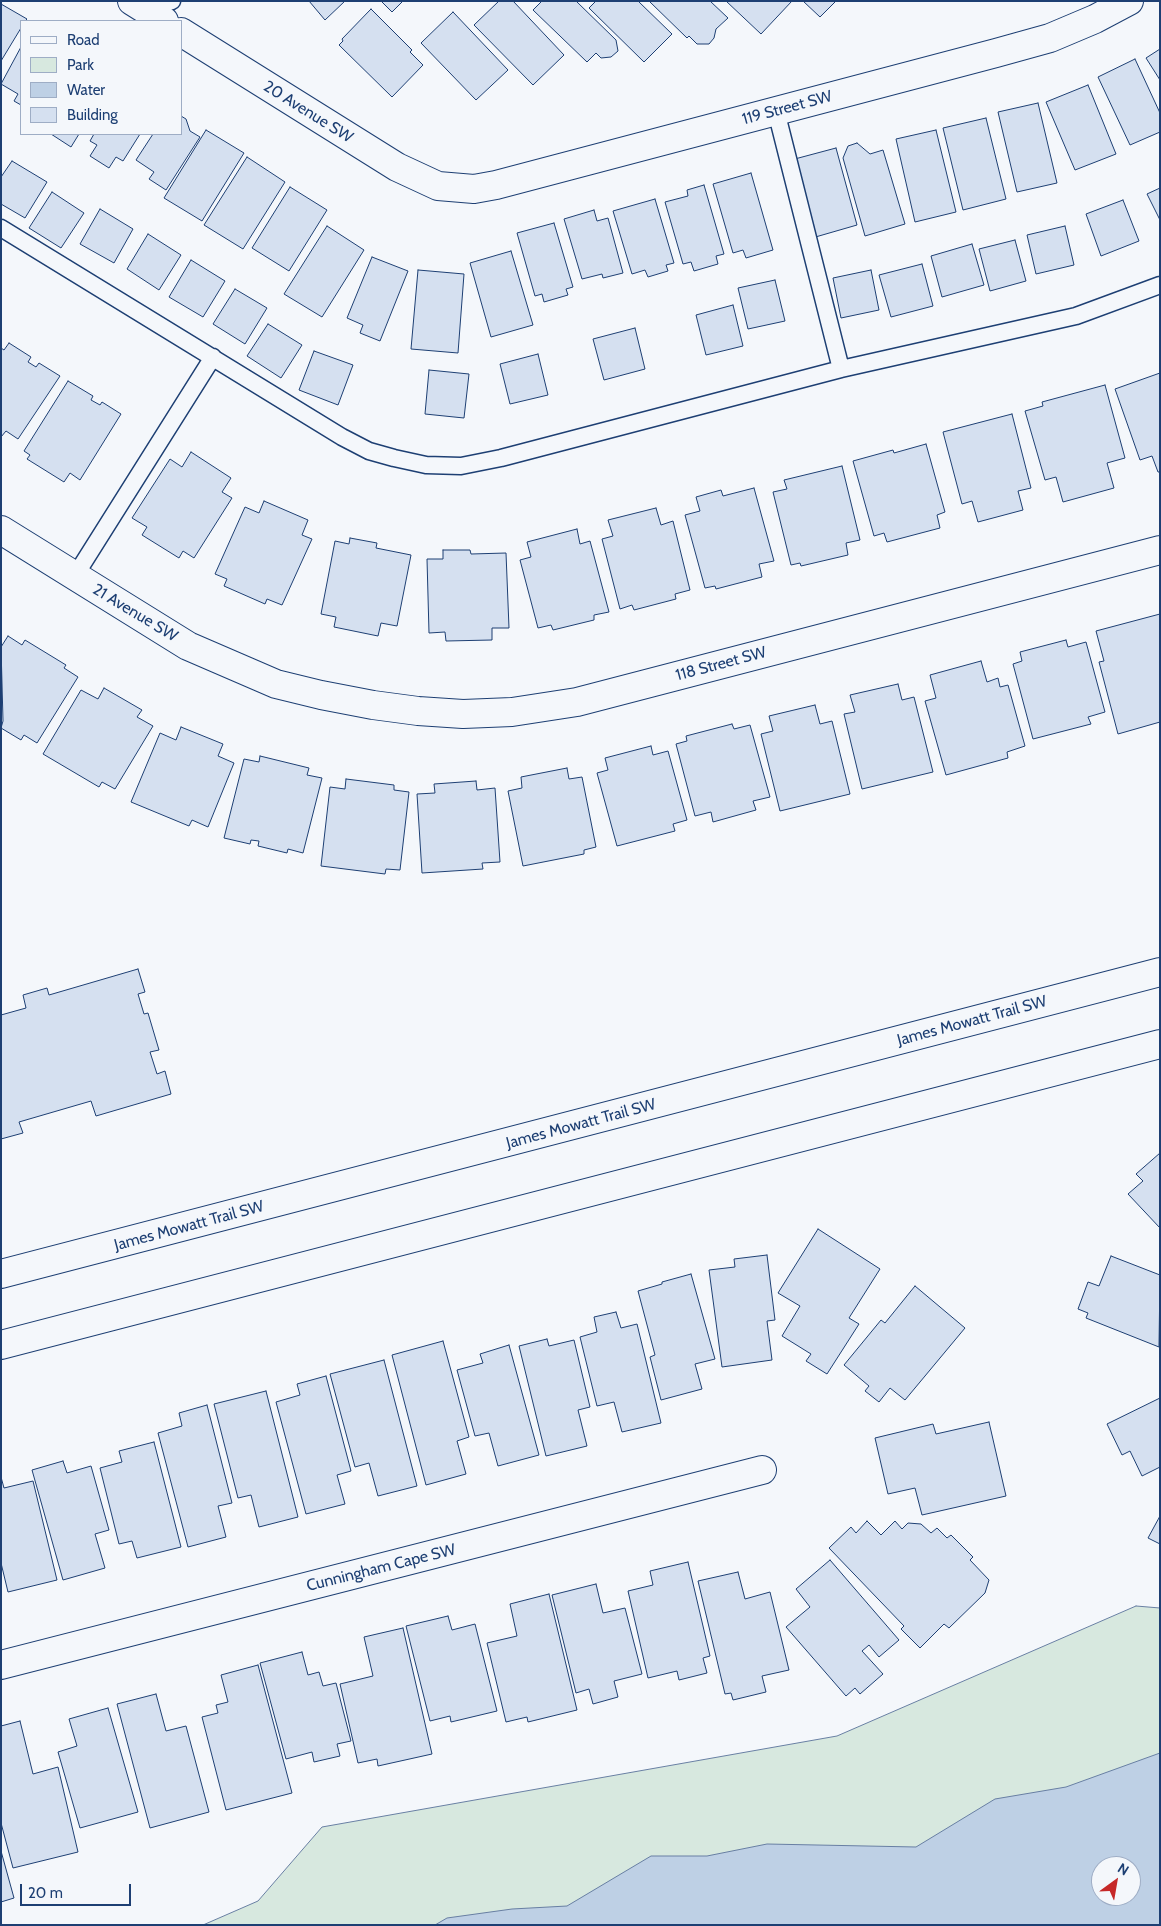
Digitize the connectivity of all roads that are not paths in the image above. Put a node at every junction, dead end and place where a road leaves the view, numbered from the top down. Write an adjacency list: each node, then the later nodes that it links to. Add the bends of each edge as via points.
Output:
1 (172, 1): 3 (lane)
2 (1127, 2): 5 (street, 119 Street SW, via 1050,38)
3 (147, 10)
4 (182, 33): 6 (street, 20 Avenue SW, via 397,168)
5 (776, 111): 6 (street, 119 Street SW, via 496,185 474,189); 10 (lane)
6 (438, 186)
7 (1, 228): 9 (lane)
8 (1160, 285): 10 (lane, via 1076,316)
9 (213, 357): 10 (lane, via 342,438 369,451 426,465 460,466); 13 (lane)
10 (841, 369)
11 (1, 530): 13 (street, 21 Avenue SW)
12 (1160, 550): 14 (street, 118 Street SW, via 577,702 512,712 463,714 418,711)
13 (75, 576): 14 (street, 21 Avenue SW, via 188,646)
14 (276, 684)
15 (1160, 972): 17 (street, James Mowatt Trail SW)
16 (1160, 1044): 18 (street)
17 (1, 1274)
18 (1, 1345)
19 (762, 1470): 20 (street, Cunningham Cape SW)
20 (1, 1665)

